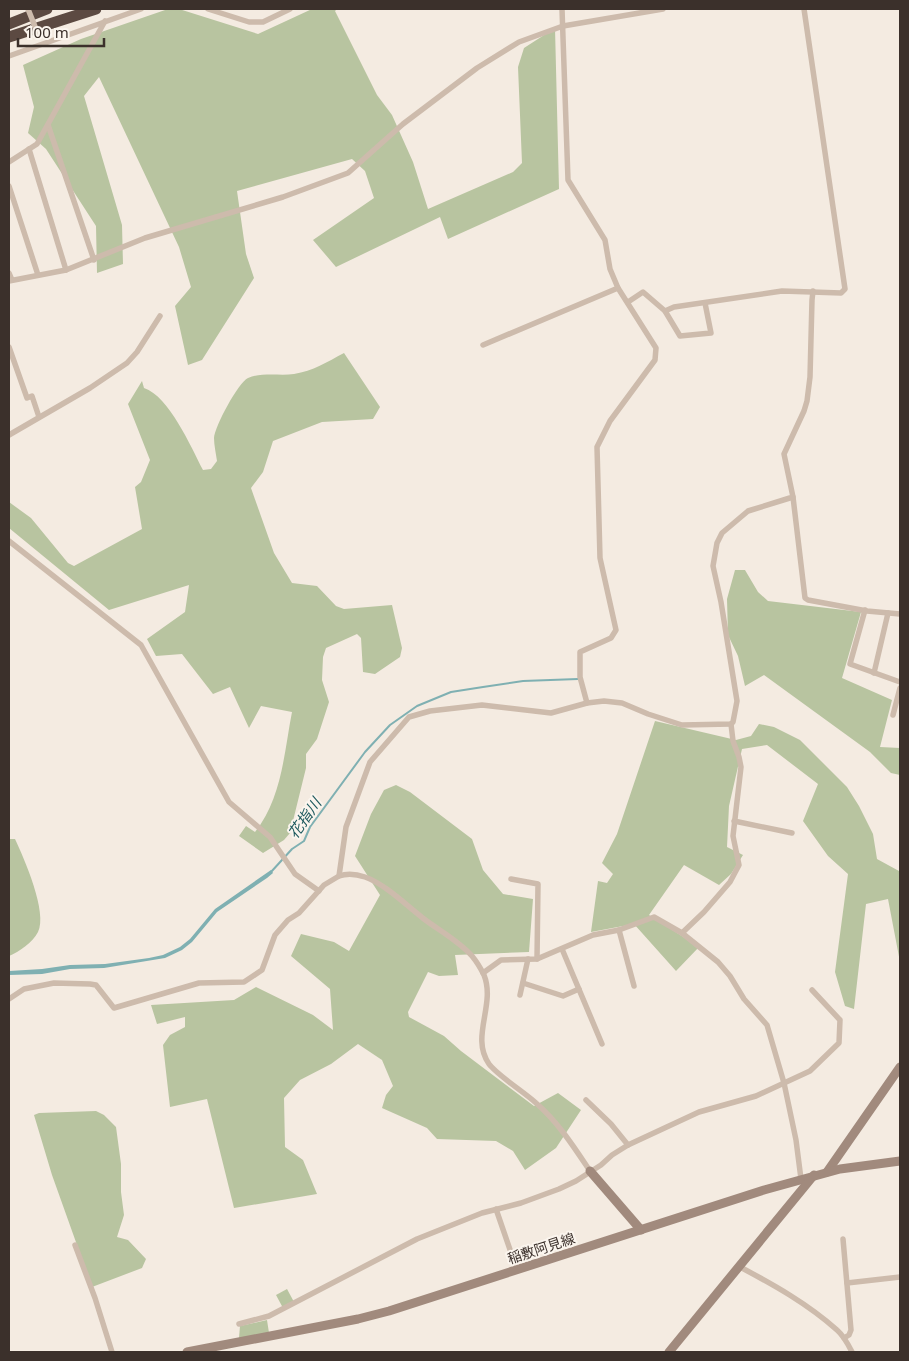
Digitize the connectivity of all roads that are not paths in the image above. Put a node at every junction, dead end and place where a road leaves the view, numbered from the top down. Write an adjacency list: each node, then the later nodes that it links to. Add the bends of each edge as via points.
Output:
1 (28, 9): 17 (street, bridge)
2 (32, 9): 12 (highway)
3 (47, 9): 14 (highway)
4 (72, 9): 16 (highway)
5 (96, 9): 16 (highway)
6 (141, 9): 13 (street)
7 (208, 9): 8 (street, via 249,22 263,22)
8 (290, 9)
9 (562, 9): 15 (street)
10 (663, 9): 15 (street)
11 (804, 9): 29 (street, via 845,288 841,293)
12 (9, 20)
13 (106, 21): 17 (street); 19 (street)
14 (9, 24)
15 (563, 26): 23 (street, via 519,42 478,68 403,124 348,173 283,197 146,238); 28 (street, via 568,180 605,240 610,269)
16 (9, 36)
17 (41, 43): 18 (street)
18 (9, 56)
19 (48, 125): 20 (street, via 37,144); 23 (street)
20 (29, 149): 21 (street); 24 (street)
21 (9, 162)
22 (9, 186): 26 (street)
23 (94, 260): 24 (street)
24 (66, 270): 26 (street)
25 (9, 273): 27 (street)
26 (38, 275): 27 (street)
27 (10, 281)
28 (618, 288): 30 (street); 34 (street)
29 (813, 292): 31 (street, via 782,291); 38 (street, via 806,401 784,454)
30 (628, 302): 32 (street, via 644,292); 46 (street, via 656,348 655,360 610,421 597,447 600,558 616,630 611,638 580,652 580,677)
31 (705, 303): 32 (street); 32 (street, via 711,333 680,336)
32 (665, 311)
33 (160, 316): 36 (street, via 127,363)
34 (483, 345)
35 (9, 347): 36 (street, via 27,398 32,396)
36 (39, 417): 37 (street)
37 (9, 435)
38 (793, 497): 40 (street, via 805,598); 48 (street, via 748,512 722,533 717,543 713,566 737,701)
39 (9, 542): 53 (street, via 140,645 229,802 270,837 295,874)
40 (865, 610): 41 (street); 43 (street, via 850,664)
41 (888, 613): 42 (street); 43 (street)
42 (900, 614)
43 (874, 673): 44 (street)
44 (900, 682)
45 (900, 688): 47 (street)
46 (587, 703): 48 (street, via 622,702 682,725); 51 (street, via 551,713 482,705 430,711 409,717 370,762 346,827)
47 (893, 715)
48 (731, 724): 49 (street, via 741,767)
49 (734, 821): 50 (street); 55 (street, via 733,843 739,865 720,894)
50 (792, 833)
51 (339, 876): 53 (street); 59 (street, via 350,874 377,884 467,951)
52 (512, 880): 58 (street, via 538,884)
53 (319, 891): 65 (street, via 275,935 262,970 244,982 199,983 114,1008 96,985 90,984 54,983 24,988)
54 (618, 930): 55 (street, via 654,917); 56 (street); 61 (street)
55 (682, 933): 68 (street, via 718,962 767,1025)
56 (562, 949): 58 (street); 62 (street)
57 (528, 959): 58 (street); 59 (street, via 500,960); 60 (street)
58 (537, 959)
59 (483, 973): 72 (street, via 488,1003 481,1042 490,1066 549,1115)
60 (522, 983): 62 (street, via 563,996); 64 (street)
61 (634, 986)
62 (579, 989): 66 (street)
63 (812, 990): 68 (street, via 840,1020 839,1043 810,1072)
64 (520, 995)
65 (9, 1000)
66 (602, 1044)
67 (900, 1067): 73 (main road)
68 (784, 1083): 70 (street, via 756,1096 699,1112); 75 (street)
69 (586, 1100): 70 (street)
70 (628, 1145): 72 (street)
71 (900, 1161): 73 (main road, 稲敷阿見線)
72 (590, 1171): 76 (street, via 559,1188); 77 (main road)
73 (827, 1172): 74 (main road, 稲敷阿見線)
74 (814, 1175): 75 (main road, 稲敷阿見線); 80 (main road)
75 (801, 1179): 77 (main road, 稲敷阿見線)
76 (496, 1209): 81 (street); 84 (street, via 417,1239 269,1316)
77 (641, 1230): 81 (main road, 稲敷阿見線)
78 (843, 1239): 83 (street)
79 (75, 1245): 87 (street)
80 (740, 1267): 85 (street, via 800,1301); 89 (main road)
81 (517, 1270): 86 (main road, 稲敷阿見線, via 358,1319)
82 (900, 1277): 83 (street)
83 (847, 1283): 85 (street, via 850,1330)
84 (239, 1324)
85 (844, 1338): 90 (street)
86 (203, 1351): 88 (main road, 稲敷阿見線)
87 (112, 1352)
88 (187, 1352)
89 (669, 1352)
90 (852, 1352)

